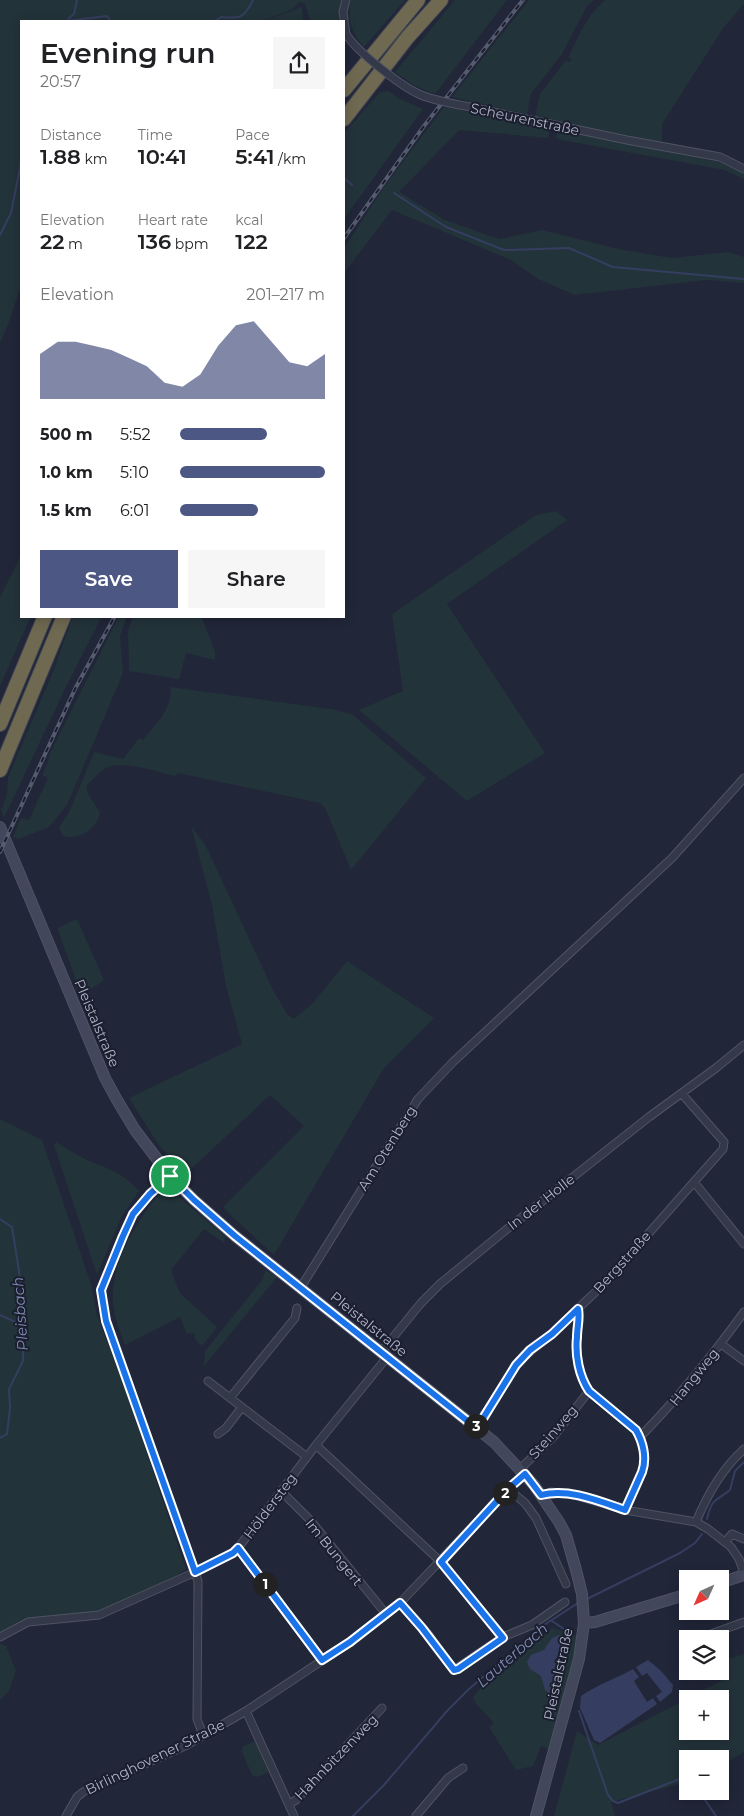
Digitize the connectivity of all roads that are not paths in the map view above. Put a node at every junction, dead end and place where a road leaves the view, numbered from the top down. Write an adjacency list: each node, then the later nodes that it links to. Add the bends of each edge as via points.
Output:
1 (346, 0): 4 (street, Scheurenstraße, bridge)
2 (418, 0): 6 (highway)
3 (441, 0): 7 (highway)
4 (344, 20)
5 (345, 27): 8 (street, Scheurenstraße, bridge, via 346,34 359,51 409,89 427,98 720,157)
6 (345, 89)
7 (345, 118)
8 (744, 169)
9 (44, 618): 11 (highway)
10 (63, 618): 12 (highway)
11 (0, 724)
12 (0, 770)
13 (744, 778): 20 (street, Am Otenberg, via 672,858 453,1062 418,1099)
14 (0, 826): 17 (main road, Pleistalstraße, via 105,1078 135,1130)
15 (744, 1045): 16 (street, In der Holle)
16 (682, 1094): 18 (street, Bergstraße, via 724,1142 723,1149); 25 (street, In der Holle, via 440,1284 420,1303)
17 (170, 1176): 20 (main road, Pleistalstraße, via 235,1236); 47 (street, via 133,1214 101,1290 106,1321)
18 (694, 1182): 19 (street); 22 (street, Bergstraße)
19 (744, 1244)
20 (300, 1287): 25 (main road, Pleistalstraße)
21 (298, 1308): 29 (street, via 295,1318)
22 (578, 1309): 28 (street, via 576,1338 579,1366); 31 (street, Bergstraße, via 516,1365)
23 (744, 1312): 24 (street, Hangweg)
24 (721, 1344): 26 (street); 33 (street, Hangweg)
25 (385, 1354): 31 (main road, Pleistalstraße); 34 (street, Höldersteg)
26 (744, 1362)
27 (208, 1381): 29 (street)
28 (589, 1391): 33 (street, via 636,1430); 37 (street, Steinweg)
29 (230, 1398): 30 (street)
30 (242, 1408): 32 (street); 36 (street)
31 (475, 1427): 37 (main road, Pleistalstraße)
32 (218, 1434)
33 (640, 1437): 41 (street, via 644,1465)
34 (316, 1445): 36 (street, Höldersteg); 46 (street)
35 (744, 1449): 42 (street, via 705,1500)
36 (307, 1457): 39 (street, Höldersteg)
37 (523, 1472): 38 (street, Birlinghovener Straße); 40 (main road, Pleistalstraße)
38 (508, 1489): 46 (street, Birlinghovener Straße); 50 (street, via 525,1503 536,1518)
39 (281, 1491): 45 (street, Höldersteg); 54 (street, Im Bungert, via 311,1521)
40 (541, 1495): 41 (street, via 551,1492 574,1495); 56 (main road, Pleistalstraße, via 566,1535 582,1594)
41 (625, 1510): 42 (street)
42 (696, 1522): 44 (street)
43 (744, 1539): 44 (street, via 732,1534)
44 (725, 1542): 48 (street, via 735,1552)
45 (238, 1548): 47 (street, Höldersteg); 60 (street)
46 (441, 1562): 53 (street, Birlinghovener Straße); 59 (street)
47 (195, 1572): 58 (street, Höldersteg, via 99,1615 28,1622); 63 (street, via 198,1581 197,1719)
48 (744, 1574): 49 (main road)
49 (729, 1580)
50 (566, 1584)
51 (679, 1597): 56 (main road)
52 (565, 1602): 59 (street, via 532,1625)
53 (400, 1603): 54 (street, Birlinghovener Straße); 59 (street, via 454,1670)
54 (386, 1614): 60 (street, Birlinghovener Straße)
55 (744, 1622): 57 (street)
56 (584, 1623): 69 (main road, Pleistalstraße, via 579,1659)
57 (723, 1630)
58 (0, 1637)
59 (503, 1638)
60 (322, 1660): 62 (street, Birlinghovener Straße)
61 (382, 1708): 65 (street, Hahnbitzenweg)
62 (246, 1711): 63 (street, Birlinghovener Straße); 65 (street)
63 (203, 1736): 66 (street, Birlinghovener Straße, via 84,1792 77,1797)
64 (463, 1768): 68 (street, via 448,1778)
65 (289, 1804): 67 (street)
66 (66, 1816)
67 (294, 1816)
68 (416, 1816)
69 (536, 1816)

